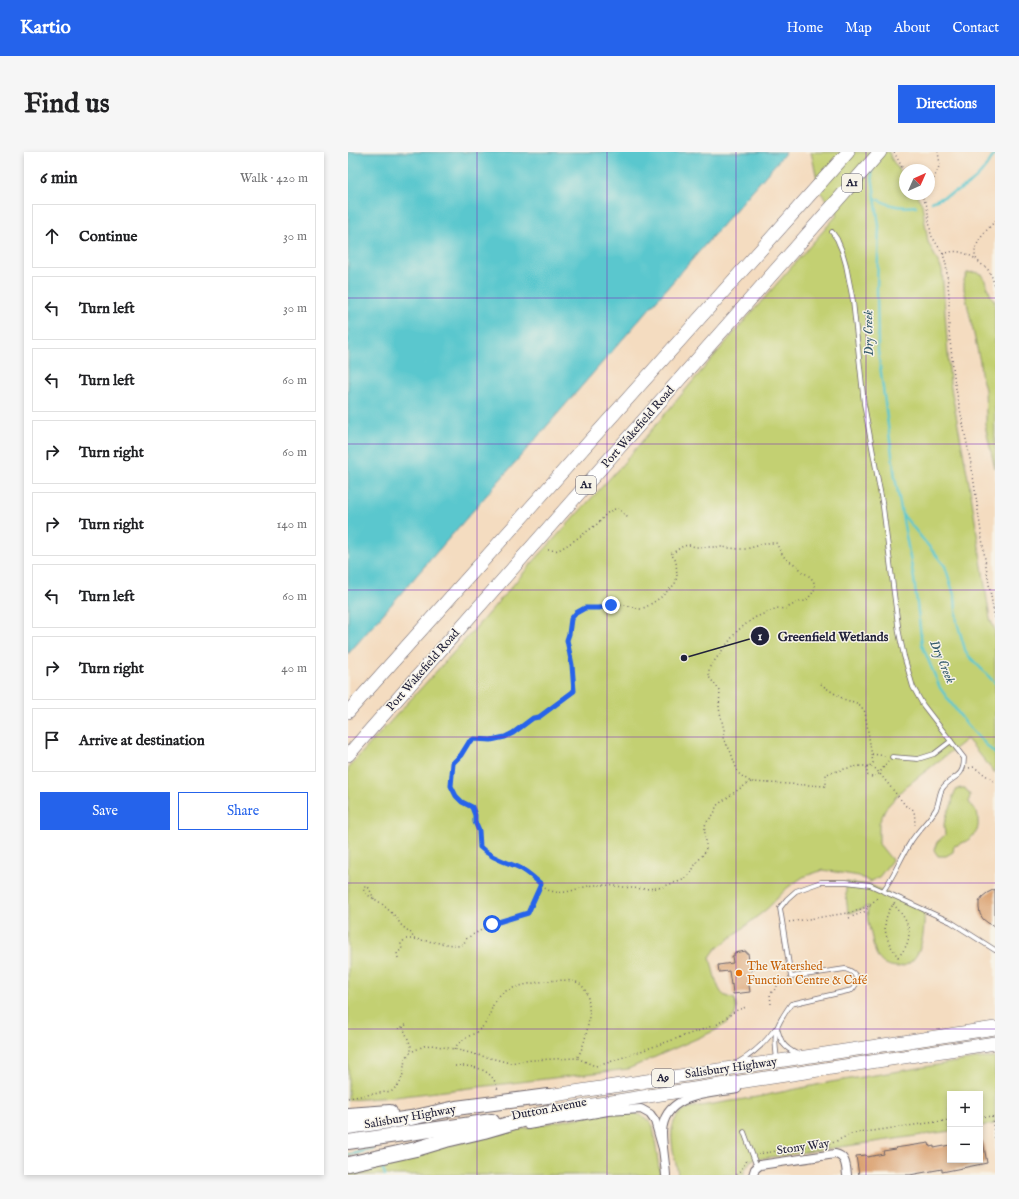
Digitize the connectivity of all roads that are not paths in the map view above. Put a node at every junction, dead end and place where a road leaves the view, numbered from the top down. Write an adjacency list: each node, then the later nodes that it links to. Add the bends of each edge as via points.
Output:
1 (848, 152): 4 (highway, A1)
2 (880, 152): 6 (highway, Port Wakefield Road / A1)
3 (832, 232): 5 (lane, via 842,251 852,293 864,404 883,507 904,656 913,687)
4 (348, 712)
5 (951, 741): 7 (lane, via 934,754 918,760); 8 (lane, via 964,758 964,766 959,775 944,786 939,795 938,805 902,854)
6 (348, 755)
7 (892, 757)
8 (883, 891): 9 (lane, via 951,922); 10 (lane, via 870,885 821,882 796,891 787,899 780,908 791,977 845,969 855,974 857,980 852,990 791,1004)
9 (995, 950)
10 (777, 1027): 13 (lane, via 780,1041 784,1046); 14 (lane, via 774,1040); 15 (lane, via 753,1053)
11 (995, 1028): 13 (highway, Salisbury Highway / A9)
12 (995, 1043): 16 (highway, Salisbury Highway / A9)
13 (804, 1058): 14 (highway, Salisbury Highway / A9)
14 (778, 1061): 15 (highway, Salisbury Highway / A9); 16 (highway)
15 (724, 1069): 17 (highway, Salisbury Highway / A9)
16 (778, 1077): 19 (highway, Salisbury Highway / A9); 25 (street, Dutton Avenue, via 757,1085 680,1101 668,1111 664,1120)
17 (548, 1096): 18 (highway, Salisbury Highway / A9)
18 (456, 1108): 20 (highway); 21 (highway, Salisbury Highway / A9, via 411,1118)
19 (550, 1112): 23 (highway, Salisbury Highway / A9); 24 (highway)
20 (348, 1115)
21 (348, 1127)
22 (744, 1132): 27 (lane)
23 (348, 1142)
24 (416, 1149): 25 (street, Dutton Avenue, via 547,1121 608,1111 641,1109 653,1118); 26 (highway)
25 (663, 1149): 28 (street, Dutton Avenue)
26 (348, 1164)
27 (757, 1167): 29 (street); 30 (street, Stony Way, via 835,1154 843,1158)
28 (666, 1175)
29 (753, 1175)
30 (847, 1175)

